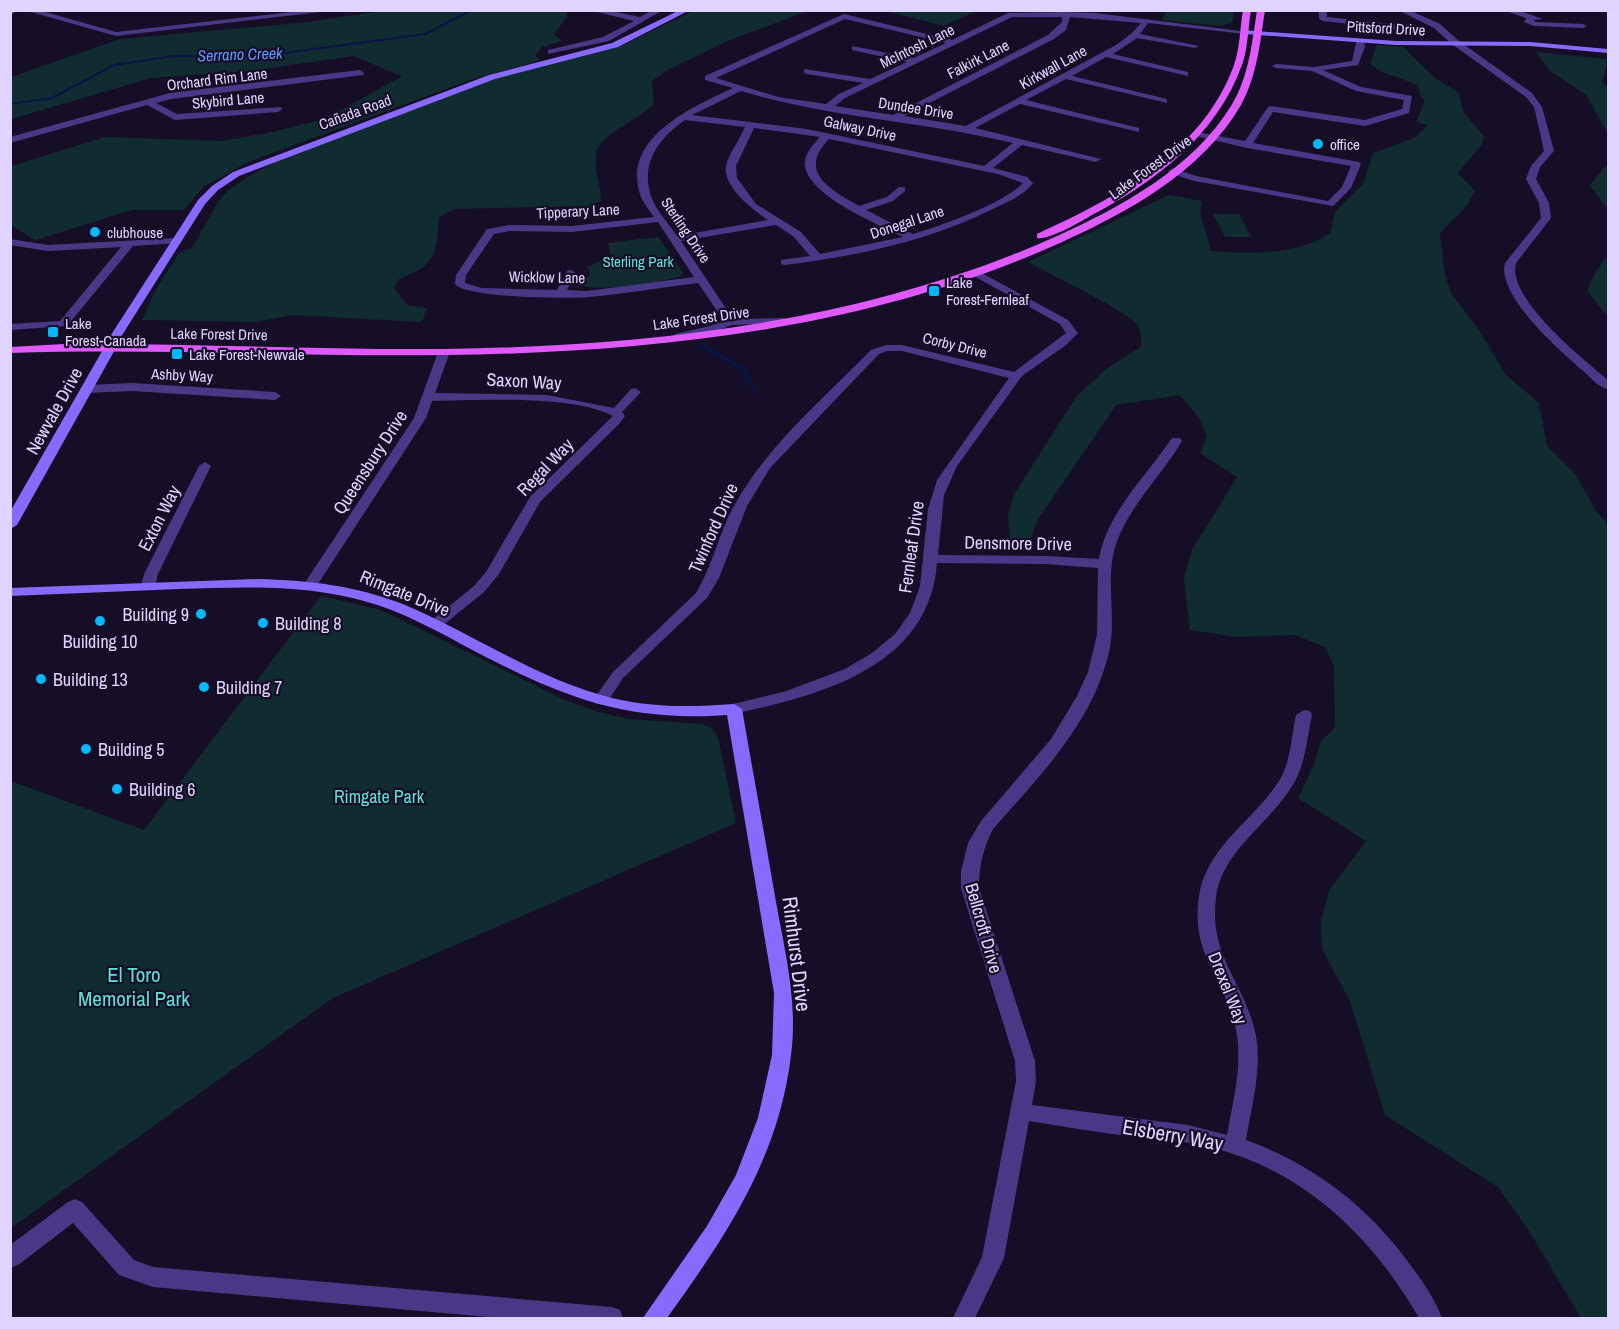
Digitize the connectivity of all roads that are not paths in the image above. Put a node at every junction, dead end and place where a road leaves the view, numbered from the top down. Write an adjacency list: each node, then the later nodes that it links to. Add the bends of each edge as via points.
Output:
1 (16, 10): 15 (street)
2 (27, 10): 19 (street)
3 (335, 10): 19 (street, via 116,34)
4 (592, 10): 20 (street)
5 (660, 10): 20 (street)
6 (687, 10): 30 (street, Cañada Road)
7 (1247, 10): 24 (main road, Lake Forest Drive)
8 (1261, 10): 25 (main road, Lake Forest Drive)
9 (1323, 10): 23 (street, via 1323,19)
10 (1401, 10): 31 (street, via 1437,26)
11 (1411, 10): 31 (street, via 1452,30 1465,43)
12 (1463, 10): 13 (street)
13 (1473, 10)
14 (1506, 10): 22 (street, via 1534,17 1528,22)
15 (10, 12)
16 (70, 14): 19 (street)
17 (1065, 14): 18 (street, Pittsford Drive); 21 (street, Pittsford Drive); 52 (street, Falkirk Lane, via 1063,28 1051,37)
18 (1018, 15): 29 (street, McIntosh Lane, via 1006,16)
19 (59, 18)
20 (642, 20): 27 (street)
21 (1146, 21): 24 (street, Pittsford Drive); 26 (street, Kirkwall Lane)
22 (1583, 26)
23 (1398, 27)
24 (1245, 32): 25 (street, Pittsford Drive); 56 (main road, Lake Forest Drive, via 1234,77 1221,103)
25 (1259, 33): 28 (street, Pittsford Drive); 58 (main road, Lake Forest Drive, via 1250,79)
26 (1135, 34): 32 (street); 36 (street, Kirkwall Lane)
27 (600, 40): 30 (street); 35 (street)
28 (1360, 41): 31 (street, Pittsford Drive); 39 (street, via 1355,63)
29 (955, 43): 37 (street, McIntosh Lane); 45 (street, Dundee Drive, via 841,17 708,78)
30 (615, 45): 72 (street, Cañada Road, via 492,77 236,174 201,202)
31 (1462, 45): 34 (street, Pittsford Drive, via 1538,45); 94 (street, via 1534,101 1550,146 1531,179 1544,203 1546,218 1511,260 1511,278 1540,323)
32 (1195, 46)
33 (855, 48): 37 (street)
34 (1608, 51)
35 (551, 52)
36 (1104, 54): 42 (street); 43 (street, Kirkwall Lane)
37 (916, 61): 44 (street, McIntosh Lane)
38 (1276, 66): 39 (street)
39 (1314, 69): 61 (street, via 1359,90 1409,98 1406,111 1365,123 1271,109)
40 (807, 71): 44 (street)
41 (360, 73): 48 (street, Orchard Rim Lane)
42 (1185, 74)
43 (1064, 76): 46 (street, Kirkwall Lane); 47 (street)
44 (872, 82): 49 (street, McIntosh Lane)
45 (735, 87): 49 (street, Dundee Drive, via 777,99); 51 (street, Sterling Drive)
46 (1018, 101): 54 (street, Kirkwall Lane); 55 (street)
47 (1164, 101)
48 (148, 102): 50 (street, Skybird Lane, via 175,117); 59 (street, Orchard Rim Lane)
49 (829, 106): 52 (street, Dundee Drive)
50 (278, 109)
51 (683, 117): 53 (street, Galway Drive); 68 (street, Sterling Drive, via 663,133 647,153 644,164 646,197)
52 (892, 119): 54 (street, Dundee Drive)
53 (750, 127): 57 (street, Galway Drive, via 798,130); 69 (street, via 731,166 732,178 753,206)
54 (967, 129): 60 (street, Dundee Drive)
55 (1136, 130)
56 (1197, 135): 58 (street); 83 (main road, Lake Forest Drive, via 1152,173 1104,204 1017,247 900,286)
57 (826, 137): 63 (street, Galway Drive); 67 (street, via 810,156 814,179)
58 (1214, 138): 61 (street); 64 (main road, Lake Forest Drive)
59 (10, 140)
60 (1021, 141): 62 (street, Dundee Drive); 63 (street)
61 (1247, 145): 64 (street, via 1356,164 1346,188 1330,204)
62 (1096, 159)
63 (986, 169): 65 (street, Galway Drive, via 1014,175)
64 (1173, 171): 78 (main road, Lake Forest Drive, via 1127,204 1079,231)
65 (1028, 183): 70 (street, Donegal Lane, via 977,213)
66 (902, 189): 67 (street, via 890,199)
67 (860, 209): 70 (street)
68 (660, 219): 71 (street, Sterling Drive); 80 (street, Tipperary Lane, via 572,229 497,229 487,234 461,275)
69 (775, 222): 71 (street); 75 (street, via 797,234)
70 (911, 237): 75 (street, Donegal Lane)
71 (675, 239): 79 (street, Sterling Drive)
72 (175, 241): 73 (street); 87 (street, Cañada Road)
73 (131, 242): 74 (street, via 48,248); 84 (street, via 63,324)
74 (12, 243)
75 (818, 259): 76 (street, Donegal Lane)
76 (785, 262)
77 (571, 273): 81 (street)
78 (976, 273): 82 (main road, Lake Forest Drive, via 909,293); 93 (street, Fernleaf Drive, via 1071,328 1069,338)
79 (701, 279): 81 (street, Wicklow Lane, via 615,292); 83 (street, Sterling Drive)
80 (463, 287): 81 (street, Wicklow Lane)
81 (560, 294)
82 (784, 321): 83 (street); 86 (main road, Lake Forest Drive)
83 (730, 322): 86 (street); 89 (main road, Lake Forest Drive, via 602,339)
84 (10, 327)
85 (10, 340): 87 (main road, Lake Forest Drive)
86 (650, 341): 92 (main road, Lake Forest Drive)
87 (113, 342): 88 (main road, Lake Forest Drive); 91 (main road, Lake Forest Drive); 92 (main road, Lake Forest Drive); 95 (street, Newvale Drive)
88 (401, 342): 89 (main road, Lake Forest Drive); 92 (main road)
89 (480, 343): 92 (main road)
90 (886, 348): 93 (street, Corby Drive, via 902,348); 109 (street, Twinford Drive, via 875,352 765,466 740,506 702,595 618,675)
91 (10, 350)
92 (444, 352): 98 (street, Queensbury Drive)
93 (1016, 376): 103 (street, Fernleaf Drive, via 942,483 933,513)
94 (1608, 386)
95 (87, 389): 97 (street, Ashby Way, via 132,387); 102 (street, Newvale Drive)
96 (635, 392): 99 (street, Regal Way)
97 (275, 396)
98 (429, 397): 99 (street, Saxon Way, via 534,397); 105 (street, Queensbury Drive, via 410,436)
99 (616, 412): 108 (street, Regal Way, via 619,416 615,421 535,500 492,574)
100 (1176, 441): 104 (street, Bellcroft Drive, via 1115,530)
101 (205, 466): 106 (street, Exton Way)
102 (10, 525)
103 (929, 559): 104 (street, Densmore Drive); 110 (street, Fernleaf Drive, via 927,586 920,607 878,655 834,682 802,694)
104 (1106, 564): 112 (street, Bellcroft Drive, via 1107,619 1093,681 1077,712 987,825 977,843 970,871 973,898 1025,1061)
105 (311, 584): 106 (street, Rimgate Drive); 108 (street, Rimgate Drive, via 377,598)
106 (148, 586): 107 (street, Rimgate Drive)
107 (10, 592)
108 (436, 624): 109 (street, Rimgate Drive, via 537,674)
109 (601, 700): 110 (street, Rimgate Drive, via 643,710)
110 (734, 709): 118 (street, Rimhurst Drive, via 783,993 780,1071 757,1147 737,1192 716,1232)
111 (1304, 715): 113 (street, Drexel Way, via 1289,779 1264,814 1221,860 1212,877 1205,913 1211,951 1240,1009 1246,1032 1248,1071)
112 (1023, 1112): 113 (street, Elsberry Way, via 1208,1138); 116 (street, Bellcroft Drive, via 993,1258)
113 (1235, 1146): 119 (street, Elsberry Way, via 1306,1177 1360,1220 1390,1250)
114 (10, 1258): 115 (street, via 75,1209 127,1268 153,1277)
115 (454, 1311): 117 (street)
116 (971, 1316)
117 (612, 1318)
118 (654, 1318)
119 (1431, 1318)

